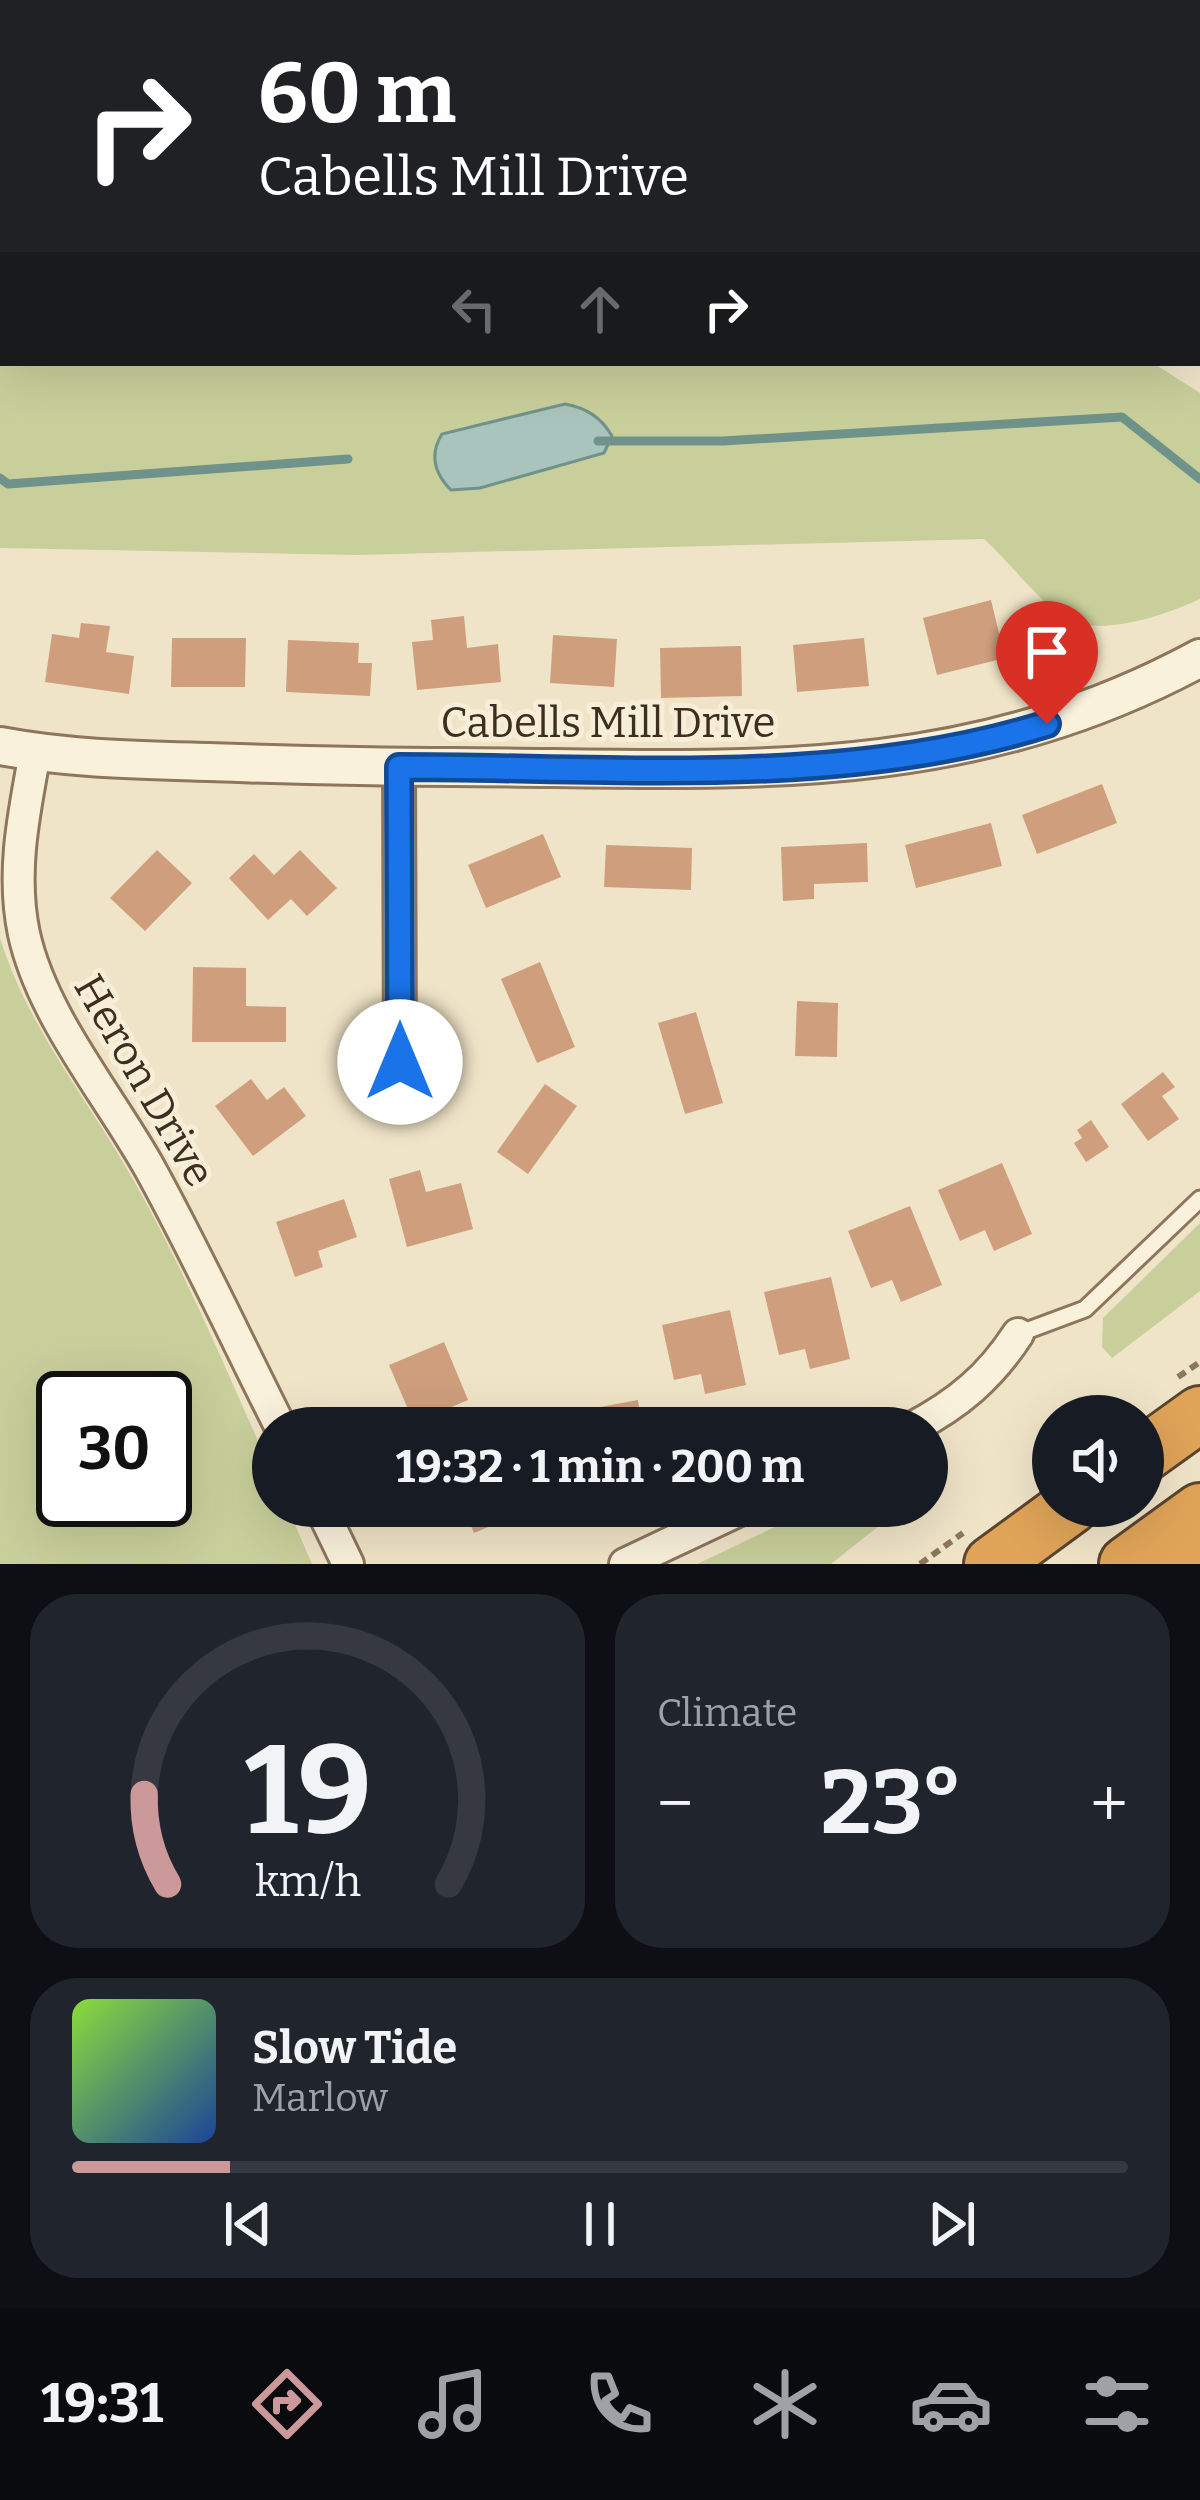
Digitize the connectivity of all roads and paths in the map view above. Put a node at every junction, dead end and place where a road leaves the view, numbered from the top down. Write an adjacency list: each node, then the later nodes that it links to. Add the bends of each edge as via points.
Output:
1 (1200, 658): 3 (street, Cabells Mill Drive, via 1073,716 910,757 740,769)
2 (17, 750): 3 (street, Cabells Mill Drive, via 84,759); 7 (street, Heron Drive, via 18,893 37,974 148,1166)
3 (399, 767): 4 (street)
4 (400, 1062)
5 (1200, 1199): 6 (lane, via 1085,1309)
6 (1018, 1334): 8 (street, via 1000,1362)
7 (270, 1407)
8 (948, 1407)
9 (1200, 1414): 10 (highway)
10 (1164, 1440)
11 (1200, 1510): 18 (highway)
12 (330, 1527): 15 (street)
13 (703, 1527): 16 (street)
14 (1043, 1527): 17 (highway)
15 (348, 1564)
16 (625, 1564)
17 (992, 1564)
18 (1127, 1564)

